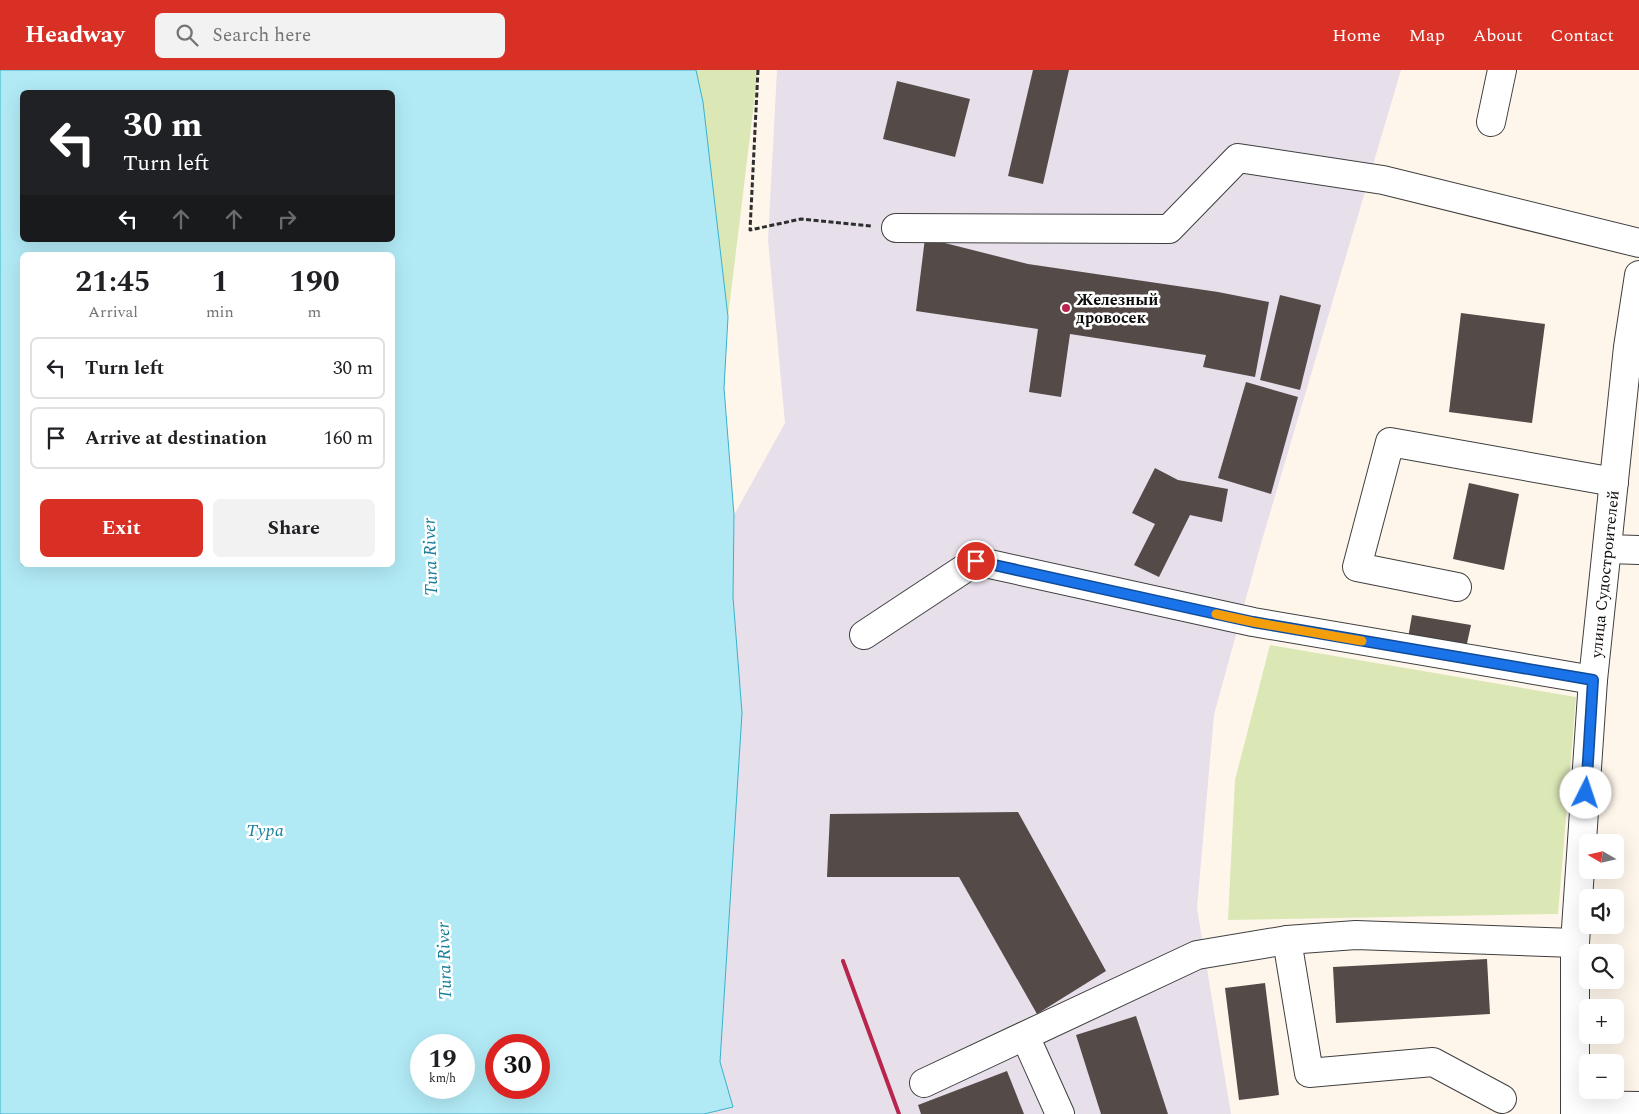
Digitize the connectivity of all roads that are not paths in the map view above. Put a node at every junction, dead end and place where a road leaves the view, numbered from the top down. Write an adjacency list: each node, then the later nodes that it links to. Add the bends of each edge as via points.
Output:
1 (1502, 70): 2 (street)
2 (1491, 122)
3 (896, 228): 4 (street, via 1169,229 1238,158 1383,180)
4 (1639, 243)
5 (1639, 275): 6 (street, улица Судостроителей)
6 (1614, 482): 7 (street, улица Судостроителей); 9 (street, via 1390,442 1357,567)
7 (1607, 549): 8 (street); 11 (street, улица Судостроителей)
8 (1639, 550)
9 (1457, 587)
10 (864, 635): 11 (street, via 976,561 1253,622)
11 (1593, 680): 13 (street, улица Судостроителей)
12 (1286, 940): 13 (street, via 1356,935); 14 (street, via 1198,955); 16 (street, via 1309,1072 1433,1062)
13 (1575, 943): 18 (street, улица Судостроителей)
14 (1025, 1036): 15 (street); 19 (street)
15 (924, 1083)
16 (1502, 1099)
17 (1639, 1106): 18 (street)
18 (1575, 1109)
19 (1060, 1114)

